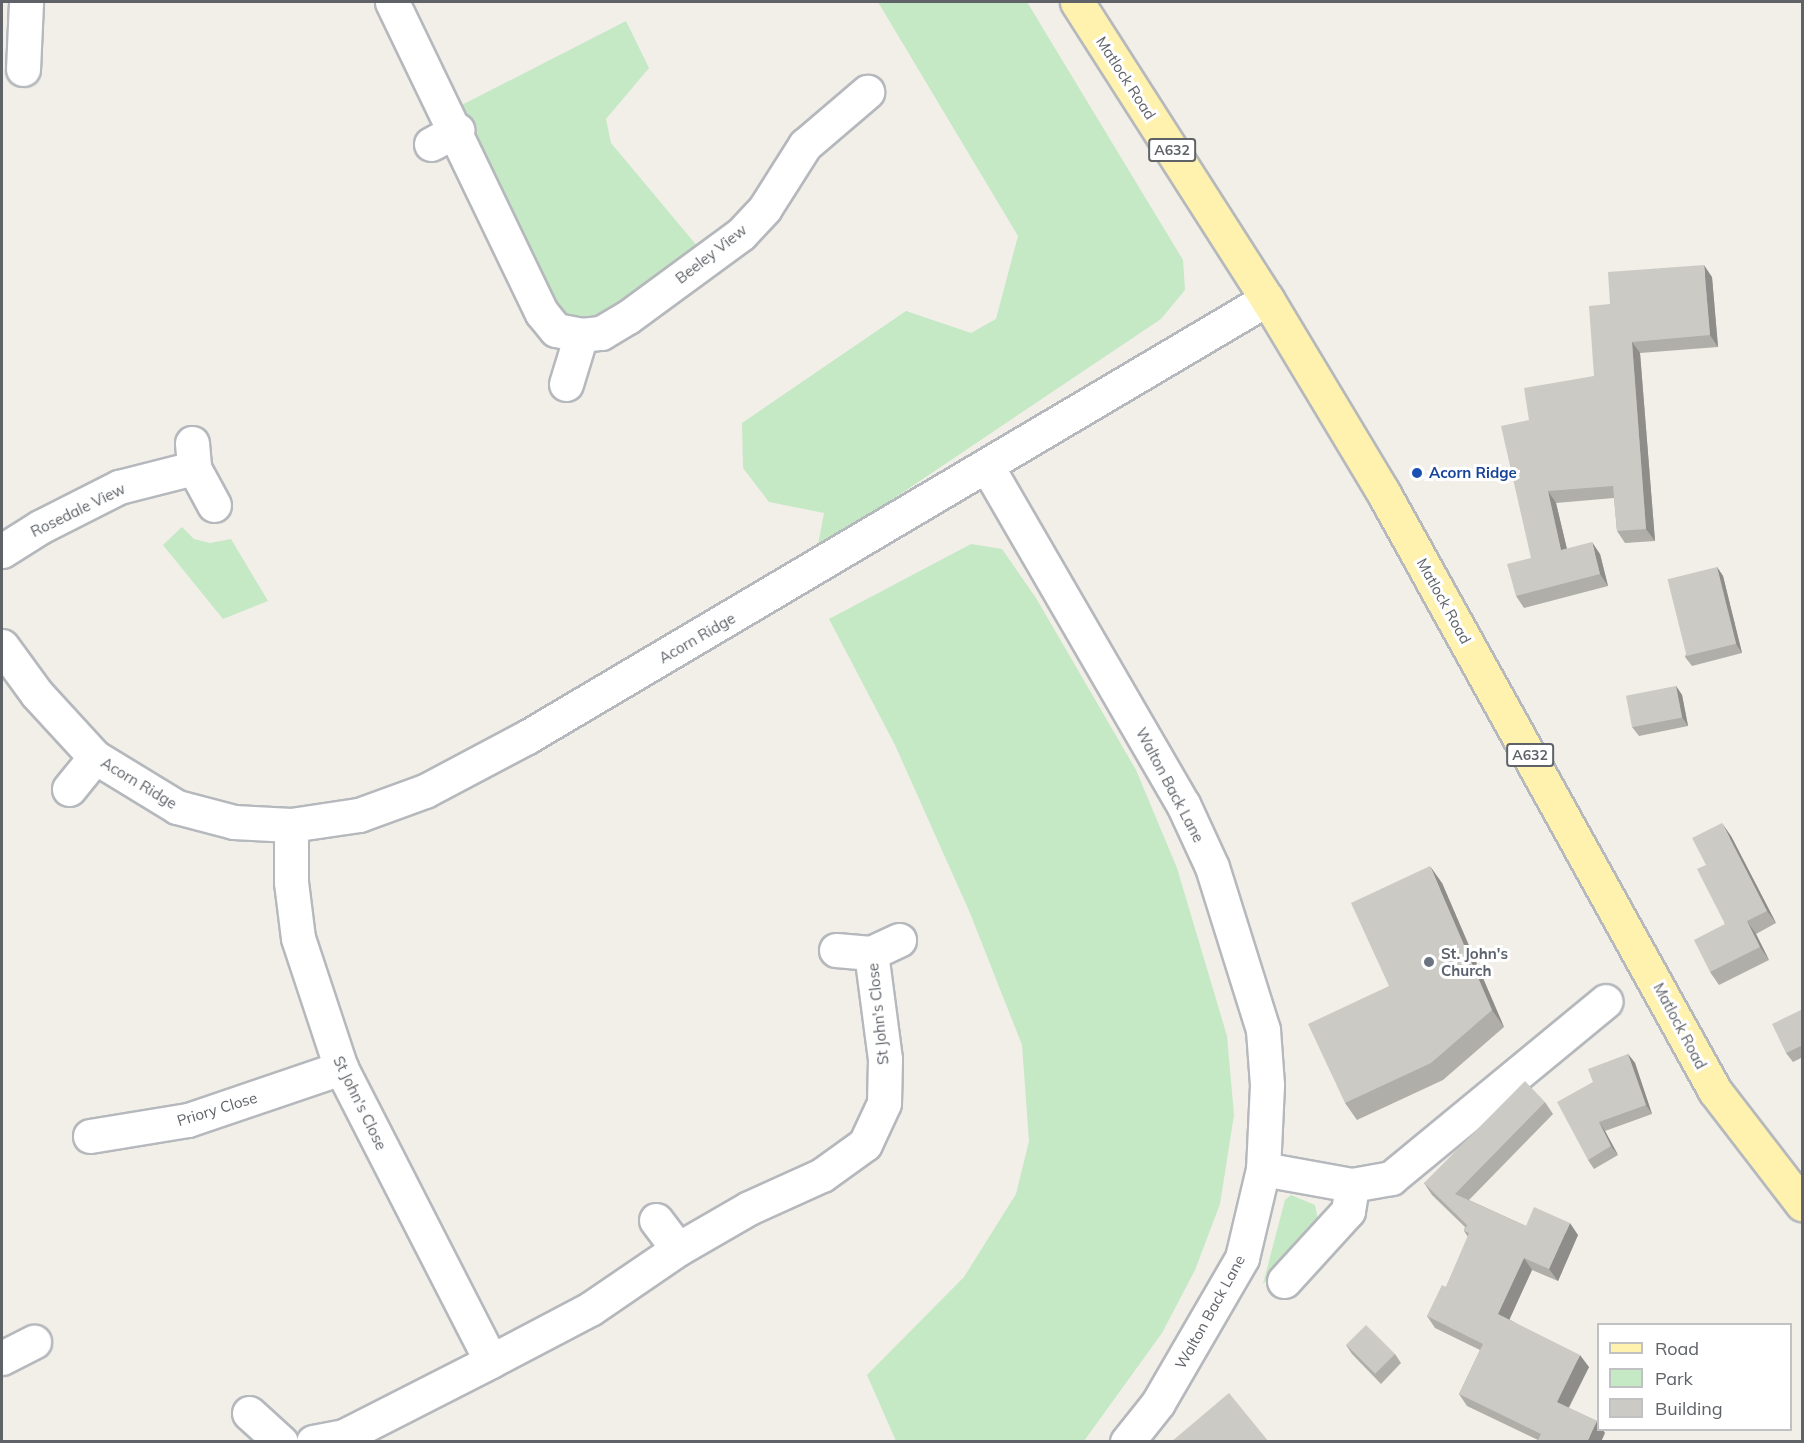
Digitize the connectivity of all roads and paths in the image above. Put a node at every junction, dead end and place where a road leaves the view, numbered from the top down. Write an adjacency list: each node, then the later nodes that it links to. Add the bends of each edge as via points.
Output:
1 (26, 2): 4 (street)
2 (392, 2): 7 (street, Beeley View, via 444,137 542,313 556,330)
3 (1077, 2): 6 (main road, Matlock Road / A632)
4 (23, 69)
5 (867, 92): 7 (street, Beeley View, via 805,145 765,208 741,234 628,317 601,333)
6 (1267, 299): 9 (street, Acorn Ridge); 22 (main road, Matlock Road / A632, via 1399,521 1715,1091)
7 (582, 334): 8 (street)
8 (567, 384)
9 (988, 468): 15 (street, Acorn Ridge, via 527,737 425,791 359,815); 20 (street, Walton Back Lane, via 1183,804 1212,867 1263,1030 1267,1085)
10 (214, 505): 11 (street, Rosedale View, via 193,456 119,487)
11 (2, 551)
12 (2, 646): 13 (street, Acorn Ridge, via 37,694)
13 (95, 757): 14 (street, Acorn Ridge); 15 (street, Acorn Ridge, via 177,807 234,822)
14 (69, 789)
15 (291, 825): 18 (street, St John's Close, via 291,882 298,938)
16 (836, 950): 24 (street, St John's Close, via 885,946 884,1103 865,1144 822,1175 749,1209)
17 (1606, 1001): 21 (street, via 1391,1178)
18 (341, 1068): 19 (street, Priory Close, via 188,1120); 28 (street, St John's Close)
19 (90, 1136)
20 (1263, 1169): 21 (street); 32 (street, Walton Back Lane, via 1242,1258 1158,1403)
21 (1353, 1185): 25 (street, via 1348,1211)
22 (1803, 1204)
23 (656, 1220): 24 (street)
24 (678, 1249): 28 (street, St John's Close, via 590,1309)
25 (1284, 1281)
26 (34, 1342): 27 (street)
27 (2, 1358)
28 (491, 1361): 31 (street, St John's Close, via 344,1436)
29 (249, 1413): 30 (street)
30 (281, 1442)
31 (313, 1442)
32 (1127, 1442)

